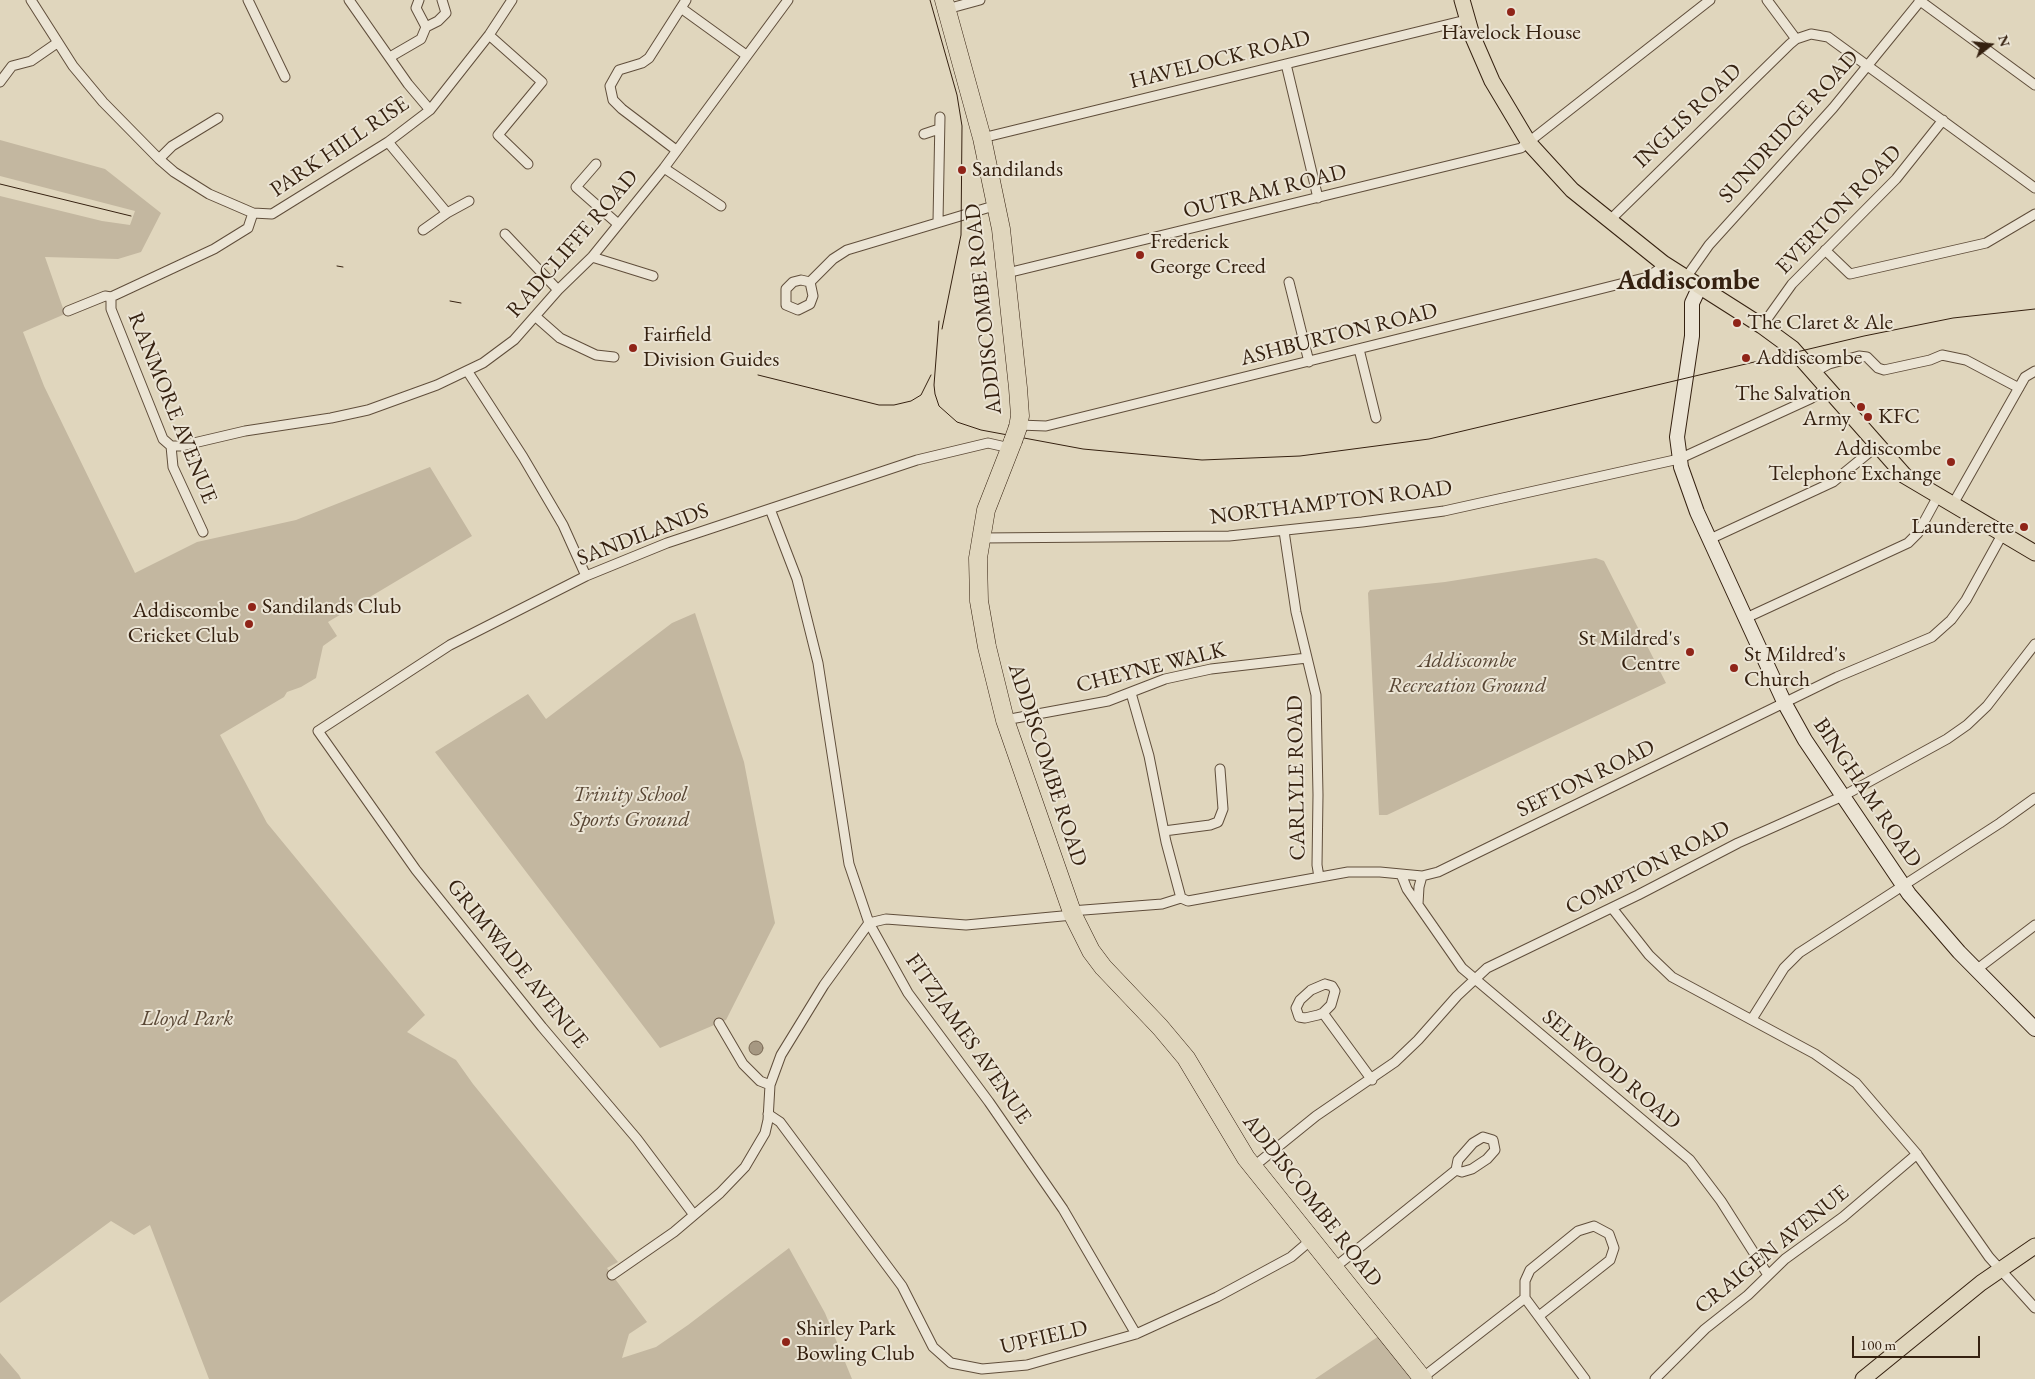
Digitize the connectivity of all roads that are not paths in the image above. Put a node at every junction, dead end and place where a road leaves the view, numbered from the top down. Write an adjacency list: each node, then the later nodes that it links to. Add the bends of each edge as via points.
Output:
1 (31, 0): 20 (street)
2 (248, 0): 25 (street)
3 (349, 0): 22 (street)
4 (419, 0): 17 (street, via 416,8)
5 (442, 0): 17 (street, via 446,12)
6 (512, 0): 18 (street, PARK HILL RISE)
7 (686, 0): 15 (street)
8 (788, 0): 21 (street, RADCLIFFE ROAD)
9 (980, 0): 14 (street)
10 (1462, 0): 16 (main road)
11 (1710, 0): 36 (street, OUTRAM ROAD)
12 (1767, 0): 19 (street)
13 (1920, 0): 24 (street, SUNDRIDGE ROAD); 27 (street)
14 (946, 4): 34 (highway, ADDISCOMBE ROAD)
15 (681, 8): 21 (street); 37 (street, via 649,58 619,70 610,86 613,100 622,109)
16 (1466, 20): 23 (street, HAVELOCK ROAD); 36 (main road, via 1492,81)
17 (426, 27): 22 (street, via 421,40)
18 (490, 36): 28 (street, PARK HILL RISE); 39 (street, via 542,82 498,136)
19 (1796, 39): 24 (street, via 1810,34 1828,37); 51 (street, INGLIS ROAD)
20 (57, 43): 26 (street, via 32,61 12,66); 38 (street, via 103,102)
21 (746, 55): 37 (street, RADCLIFFE ROAD)
22 (390, 57): 28 (street)
23 (1286, 64): 34 (street, HAVELOCK ROAD); 43 (street)
24 (1869, 66): 31 (street); 60 (street, SUNDRIDGE ROAD, via 1709,245)
25 (286, 77)
26 (0, 82)
27 (2035, 85)
28 (430, 110): 35 (street, PARK HILL RISE)
29 (940, 117): 32 (street)
30 (218, 118): 38 (street, via 178,142)
31 (1943, 120): 42 (street); 55 (street, EVERTON ROAD, via 1909,164)
32 (940, 129): 33 (street); 50 (street)
33 (924, 134)
34 (982, 138): 45 (highway, ADDISCOMBE ROAD)
35 (388, 142): 47 (street, PARK HILL RISE, via 279,211); 48 (street)
36 (1529, 143): 43 (street, OUTRAM ROAD, via 1520,148); 51 (main road, via 1572,190)
37 (676, 150): 41 (street, RADCLIFFE ROAD)
38 (159, 159): 47 (street, via 209,194)
39 (528, 164)
40 (596, 164): 52 (street, via 576,187)
41 (664, 168): 46 (street); 52 (street, RADCLIFFE ROAD)
42 (2035, 188)
43 (1318, 198): 58 (street, OUTRAM ROAD)
44 (469, 201): 48 (street)
45 (997, 205): 50 (street); 58 (highway, ADDISCOMBE ROAD)
46 (721, 206)
47 (253, 213): 65 (street, via 248,228 235,238)
48 (447, 213): 53 (street)
49 (2035, 214): 55 (street, via 1986,242 1850,274)
50 (938, 222): 61 (street, via 847,250 833,258)
51 (1609, 222): 57 (main road)
52 (618, 224): 56 (street, RADCLIFFE ROAD)
53 (422, 230)
54 (505, 234): 64 (street)
55 (1825, 250): 68 (street, EVERTON ROAD, via 1792,284)
56 (592, 257): 59 (street); 64 (street, RADCLIFFE ROAD)
57 (1663, 263): 60 (main road); 69 (street, ASHBURTON ROAD, via 1648,277)
58 (1008, 273): 78 (highway, ADDISCOMBE ROAD, via 1020,409)
59 (653, 276)
60 (1685, 279): 63 (main road)
61 (810, 282)
62 (1289, 282): 71 (street)
63 (1700, 288): 68 (main road); 81 (street, BINGHAM ROAD, via 1692,303 1692,336 1678,419)
64 (558, 290): 67 (street, RADCLIFFE ROAD)
65 (111, 297): 66 (street, via 105,296); 79 (street, RANMORE AVENUE, via 111,309 163,439)
66 (68, 311)
67 (535, 316): 70 (street, via 560,338 596,355); 73 (street, RADCLIFFE ROAD, via 514,340)
68 (1762, 326): 74 (main road, via 1792,348)
69 (1359, 349): 71 (street, ASHBURTON ROAD); 77 (street)
70 (614, 356)
71 (1309, 362): 78 (street, ASHBURTON ROAD)
72 (2035, 371): 76 (street, via 2025,377)
73 (468, 372): 79 (street, RADCLIFFE ROAD, via 368,410); 91 (street, via 538,482)
74 (1814, 372): 75 (main road); 76 (street, via 1829,364 1859,356 1868,358 1878,368 1888,369 1945,355 1966,360)
75 (1828, 388): 80 (main road); 81 (street, NORTHAMPTON ROAD)
76 (2019, 388): 83 (street)
77 (1376, 418)
78 (1015, 435): 84 (street, SANDILANDS, via 997,444 978,445 917,460); 88 (highway, ADDISCOMBE ROAD, via 989,500)
79 (171, 446): 86 (street, RANMORE AVENUE, via 174,467)
80 (1877, 446): 82 (main road, via 1904,476); 89 (street, via 1833,482)
81 (1679, 459): 85 (street, NORTHAMPTON ROAD, via 1454,509); 89 (street, BINGHAM ROAD)
82 (1938, 496): 83 (main road); 92 (street, via 1918,534 1908,543)
83 (1953, 504): 87 (main road)
84 (770, 509): 91 (street, SANDILANDS, via 667,543); 111 (street, FITZJAMES AVENUE, via 797,579 818,663 850,864)
85 (1284, 530): 88 (street, NORTHAMPTON ROAD, via 1211,537); 94 (street, CARLYLE ROAD, via 1296,612)
86 (204, 532)
87 (2003, 534): 90 (main road); 96 (street, SEFTON ROAD, via 1966,600 1938,632)
88 (981, 538): 97 (highway, ADDISCOMBE ROAD, via 979,601)
89 (1710, 539): 92 (street, BINGHAM ROAD)
90 (2035, 553)
91 (586, 576): 98 (street, SANDILANDS, via 450,645)
92 (1746, 618): 96 (street, BINGHAM ROAD)
93 (2035, 644): 100 (street, COMPTON ROAD, via 1995,696 1967,725)
94 (1307, 658): 95 (street, CHEYNE WALK, via 1214,668 1165,679); 105 (street, CARLYLE ROAD, via 1317,704)
95 (1131, 693): 97 (street, CHEYNE WALK, via 1091,705); 102 (street, via 1150,756)
96 (1784, 704): 100 (street, BINGHAM ROAD); 104 (street, SEFTON ROAD, via 1438,872)
97 (1004, 720): 110 (highway, ADDISCOMBE ROAD)
98 (318, 731): 125 (street, GRIMWADE AVENUE, via 416,870 491,966 638,1139)
99 (1220, 769): 102 (street, via 1223,809 1218,822)
100 (1843, 796): 106 (street, BINGHAM ROAD); 109 (street, COMPTON ROAD, via 1738,843)
101 (2035, 798): 106 (street)
102 (1164, 831): 107 (street)
103 (1401, 874): 104 (street, SEFTON ROAD); 105 (street, SEFTON ROAD, via 1357,871); 108 (street, SELWOOD ROAD)
104 (1422, 876): 108 (street)
105 (1319, 878): 107 (street, SEFTON ROAD, via 1188,901)
106 (1903, 885): 113 (street, BINGHAM ROAD); 116 (street, via 1795,956 1780,973)
107 (1181, 898): 110 (street, SEFTON ROAD, via 1162,904)
108 (1418, 904): 114 (street, SELWOOD ROAD, via 1454,959)
109 (1612, 908): 114 (street, COMPTON ROAD, via 1495,964); 116 (street, via 1649,955 1671,976)
110 (1072, 913): 111 (street, SEFTON ROAD, via 966,925 886,919); 123 (highway, ADDISCOMBE ROAD, via 1097,959 1186,1058)
111 (869, 923): 120 (street, via 824,985 784,1050); 135 (street, FITZJAMES AVENUE, via 908,993 1063,1209)
112 (2035, 925): 113 (street)
113 (1976, 970): 118 (street, BINGHAM ROAD)
114 (1474, 979): 119 (street, COMPTON ROAD, via 1413,1046); 130 (street, SELWOOD ROAD, via 1691,1161)
115 (1323, 1013): 115 (street, via 1302,1018 1296,1008 1303,996 1325,984 1332,986 1335,994); 119 (street)
116 (1752, 1019): 122 (street, via 1847,1075)
117 (719, 1023): 120 (street, via 743,1064 760,1081)
118 (2035, 1029)
119 (1372, 1080): 123 (street, COMPTON ROAD, via 1312,1118)
120 (770, 1085): 121 (street)
121 (768, 1114): 125 (street, via 766,1129 743,1170); 135 (street, UPFIELD, via 780,1122 902,1286 933,1347 951,1363 982,1369 1027,1365)
122 (1917, 1154): 129 (street); 130 (street, CRAIGEN AVENUE, via 1845,1216)
123 (1253, 1167): 126 (highway, ADDISCOMBE ROAD)
124 (1456, 1170): 124 (street, via 1458,1160 1473,1143 1484,1137 1493,1141 1495,1150 1487,1160 1472,1170); 128 (street)
125 (694, 1215): 131 (street)
126 (1312, 1240): 128 (highway, ADDISCOMBE ROAD); 135 (street, UPFIELD, via 1291,1257 1234,1288)
127 (2035, 1246): 129 (main road)
128 (1334, 1268): 136 (highway, ADDISCOMBE ROAD)
129 (2000, 1269): 133 (street); 139 (main road)
130 (1768, 1274): 138 (street, CRAIGEN AVENUE, via 1705,1329)
131 (612, 1275)
132 (1526, 1298): 134 (street); 134 (street, via 1524,1281 1530,1270 1578,1231 1594,1226 1609,1234 1614,1248 1610,1260); 136 (street)
133 (2035, 1308)
134 (1539, 1316): 137 (street)
135 (1136, 1334)
136 (1422, 1378)
137 (1585, 1379)
138 (1655, 1379)
139 (1863, 1379)

